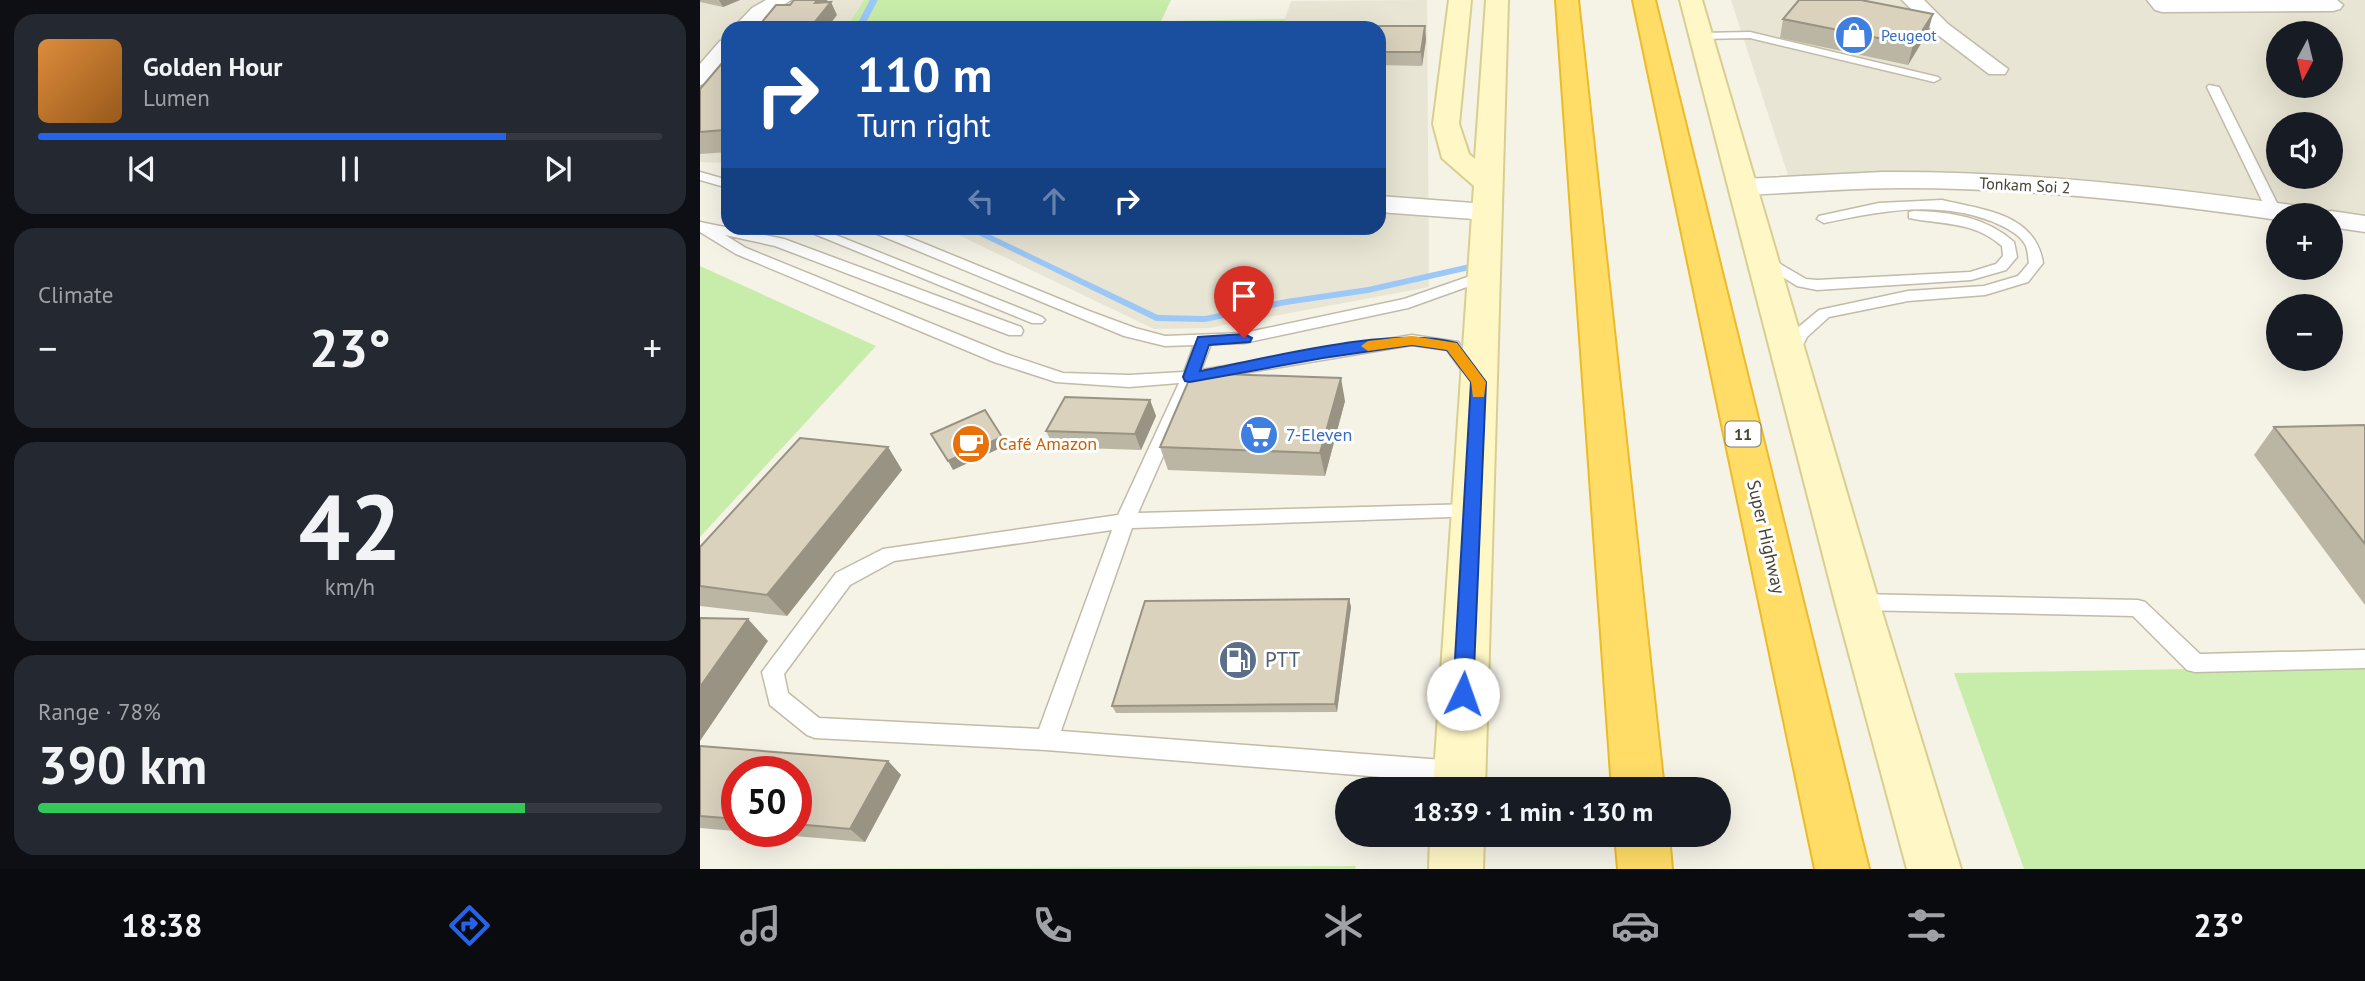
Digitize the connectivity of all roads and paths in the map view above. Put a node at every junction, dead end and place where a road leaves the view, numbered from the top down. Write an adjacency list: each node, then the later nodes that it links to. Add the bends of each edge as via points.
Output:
1 (781, 0): 10 (street)
2 (1460, 0): 20 (main road, via 1446,124 1456,158)
3 (1567, 0): 46 (highway)
4 (1644, 0): 51 (highway, Super Highway / 11)
5 (1691, 0): 11 (main road)
6 (1912, 0): 13 (street)
7 (2157, 0): 8 (street, via 2162,6 2333,5)
8 (2326, 0)
9 (1494, 11): 20 (main road)
10 (751, 21)
11 (1701, 36): 15 (lane, via 1750,35); 19 (main road)
12 (721, 54): 14 (street)
13 (1997, 69)
14 (700, 78)
15 (1934, 79)
16 (2213, 87): 21 (lane)
17 (700, 176): 18 (lane)
18 (721, 182)
19 (1743, 187): 23 (street, Tonkam Soi 2, via 1901,180 2001,183); 31 (main road)
20 (1488, 198): 22 (street); 32 (main road)
21 (2270, 203)
22 (1386, 204)
23 (2266, 210)
24 (2343, 221): 25 (street)
25 (2365, 224)
26 (701, 226): 27 (lane); 37 (lane, via 741,251 1000,358 1062,378 1129,381)
27 (721, 230)
28 (745, 235): 34 (lane, via 779,242)
29 (824, 235): 33 (lane)
30 (891, 235): 35 (lane, via 1130,332 1166,341)
31 (1763, 260): 36 (main road); 36 (lane, via 1802,282 1817,285 1971,276 2001,267 2010,257 2009,245 1997,233 1944,216 1827,222 1879,207 1942,204 1987,215 2015,226 2033,245 2036,263 2023,279 1985,290 1908,296 1824,313 1801,334)
32 (1484, 276): 35 (lane, via 1408,303 1244,338); 38 (main road)
33 (1037, 320)
34 (1015, 331)
35 (1203, 341): 37 (lane)
36 (1789, 356): 41 (main road)
37 (1190, 377): 38 (lane, via 1412,341 1452,346); 40 (lane)
38 (1479, 382): 39 (main road)
39 (1473, 511): 40 (lane); 45 (main road)
40 (1125, 521): 43 (lane); 43 (lane, via 890,554 843,579 774,672 778,698 815,727)
41 (1857, 602): 42 (lane, via 2138,608 2195,663); 52 (main road)
42 (2365, 659)
43 (1046, 740): 44 (lane)
44 (1419, 777)
45 (1459, 777)
46 (1637, 777)
47 (1457, 847): 49 (main road)
48 (1643, 847): 50 (highway)
49 (1456, 869)
50 (1645, 869)
51 (1842, 869)
52 (1934, 869)

